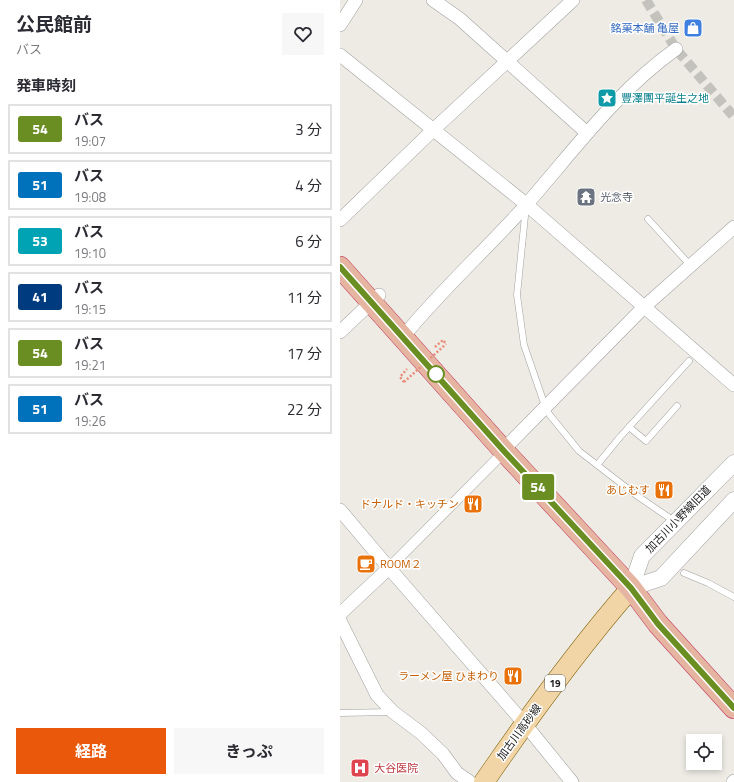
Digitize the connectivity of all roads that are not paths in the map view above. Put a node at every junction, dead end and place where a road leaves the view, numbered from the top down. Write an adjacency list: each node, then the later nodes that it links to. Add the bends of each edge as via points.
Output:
1 (356, 0): 4 (street)
2 (433, 0): 7 (street, via 460,19)
3 (573, 0): 7 (street)
4 (340, 25)
5 (676, 49): 9 (street, via 627,90)
6 (340, 55): 8 (street)
7 (507, 61): 8 (street); 9 (street)
8 (432, 131): 10 (street); 12 (street)
9 (587, 133): 10 (street)
10 (526, 204): 17 (street); 19 (street); 22 (lane, via 517,295 524,344)
11 (648, 219): 14 (lane)
12 (340, 220)
13 (734, 227): 14 (street)
14 (690, 265): 17 (street)
15 (340, 267): 16 (highway)
16 (376, 299): 18 (street); 19 (highway)
17 (644, 307): 21 (street); 22 (street)
18 (340, 332)
19 (403, 337): 25 (highway)
20 (689, 361): 24 (lane)
21 (734, 386)
22 (545, 406): 25 (street); 27 (lane, via 580,451)
23 (677, 406): 24 (lane, via 646,442)
24 (629, 427): 27 (lane)
25 (503, 450): 31 (street); 33 (highway)
26 (734, 463): 30 (street, 加古川小野線旧道)
27 (598, 465): 30 (lane)
28 (734, 500): 33 (street, via 661,578)
29 (340, 510): 31 (street)
30 (675, 522): 33 (street, 加古川小野線旧道, via 642,556)
31 (389, 568): 35 (street); 40 (street)
32 (684, 573): 34 (lane, via 708,582)
33 (631, 588): 37 (highway, via 658,624); 40 (main road, 加古川高砂線 / 19, via 610,611)
34 (734, 597)
35 (340, 614)
36 (340, 621): 38 (street, via 377,695)
37 (734, 708)
38 (393, 712): 39 (lane); 41 (street, via 421,733 443,754 457,773)
39 (340, 713)
40 (524, 723): 42 (main road, 加古川高砂線 / 19); 43 (street)
41 (470, 782)
42 (484, 782)
43 (572, 782)

